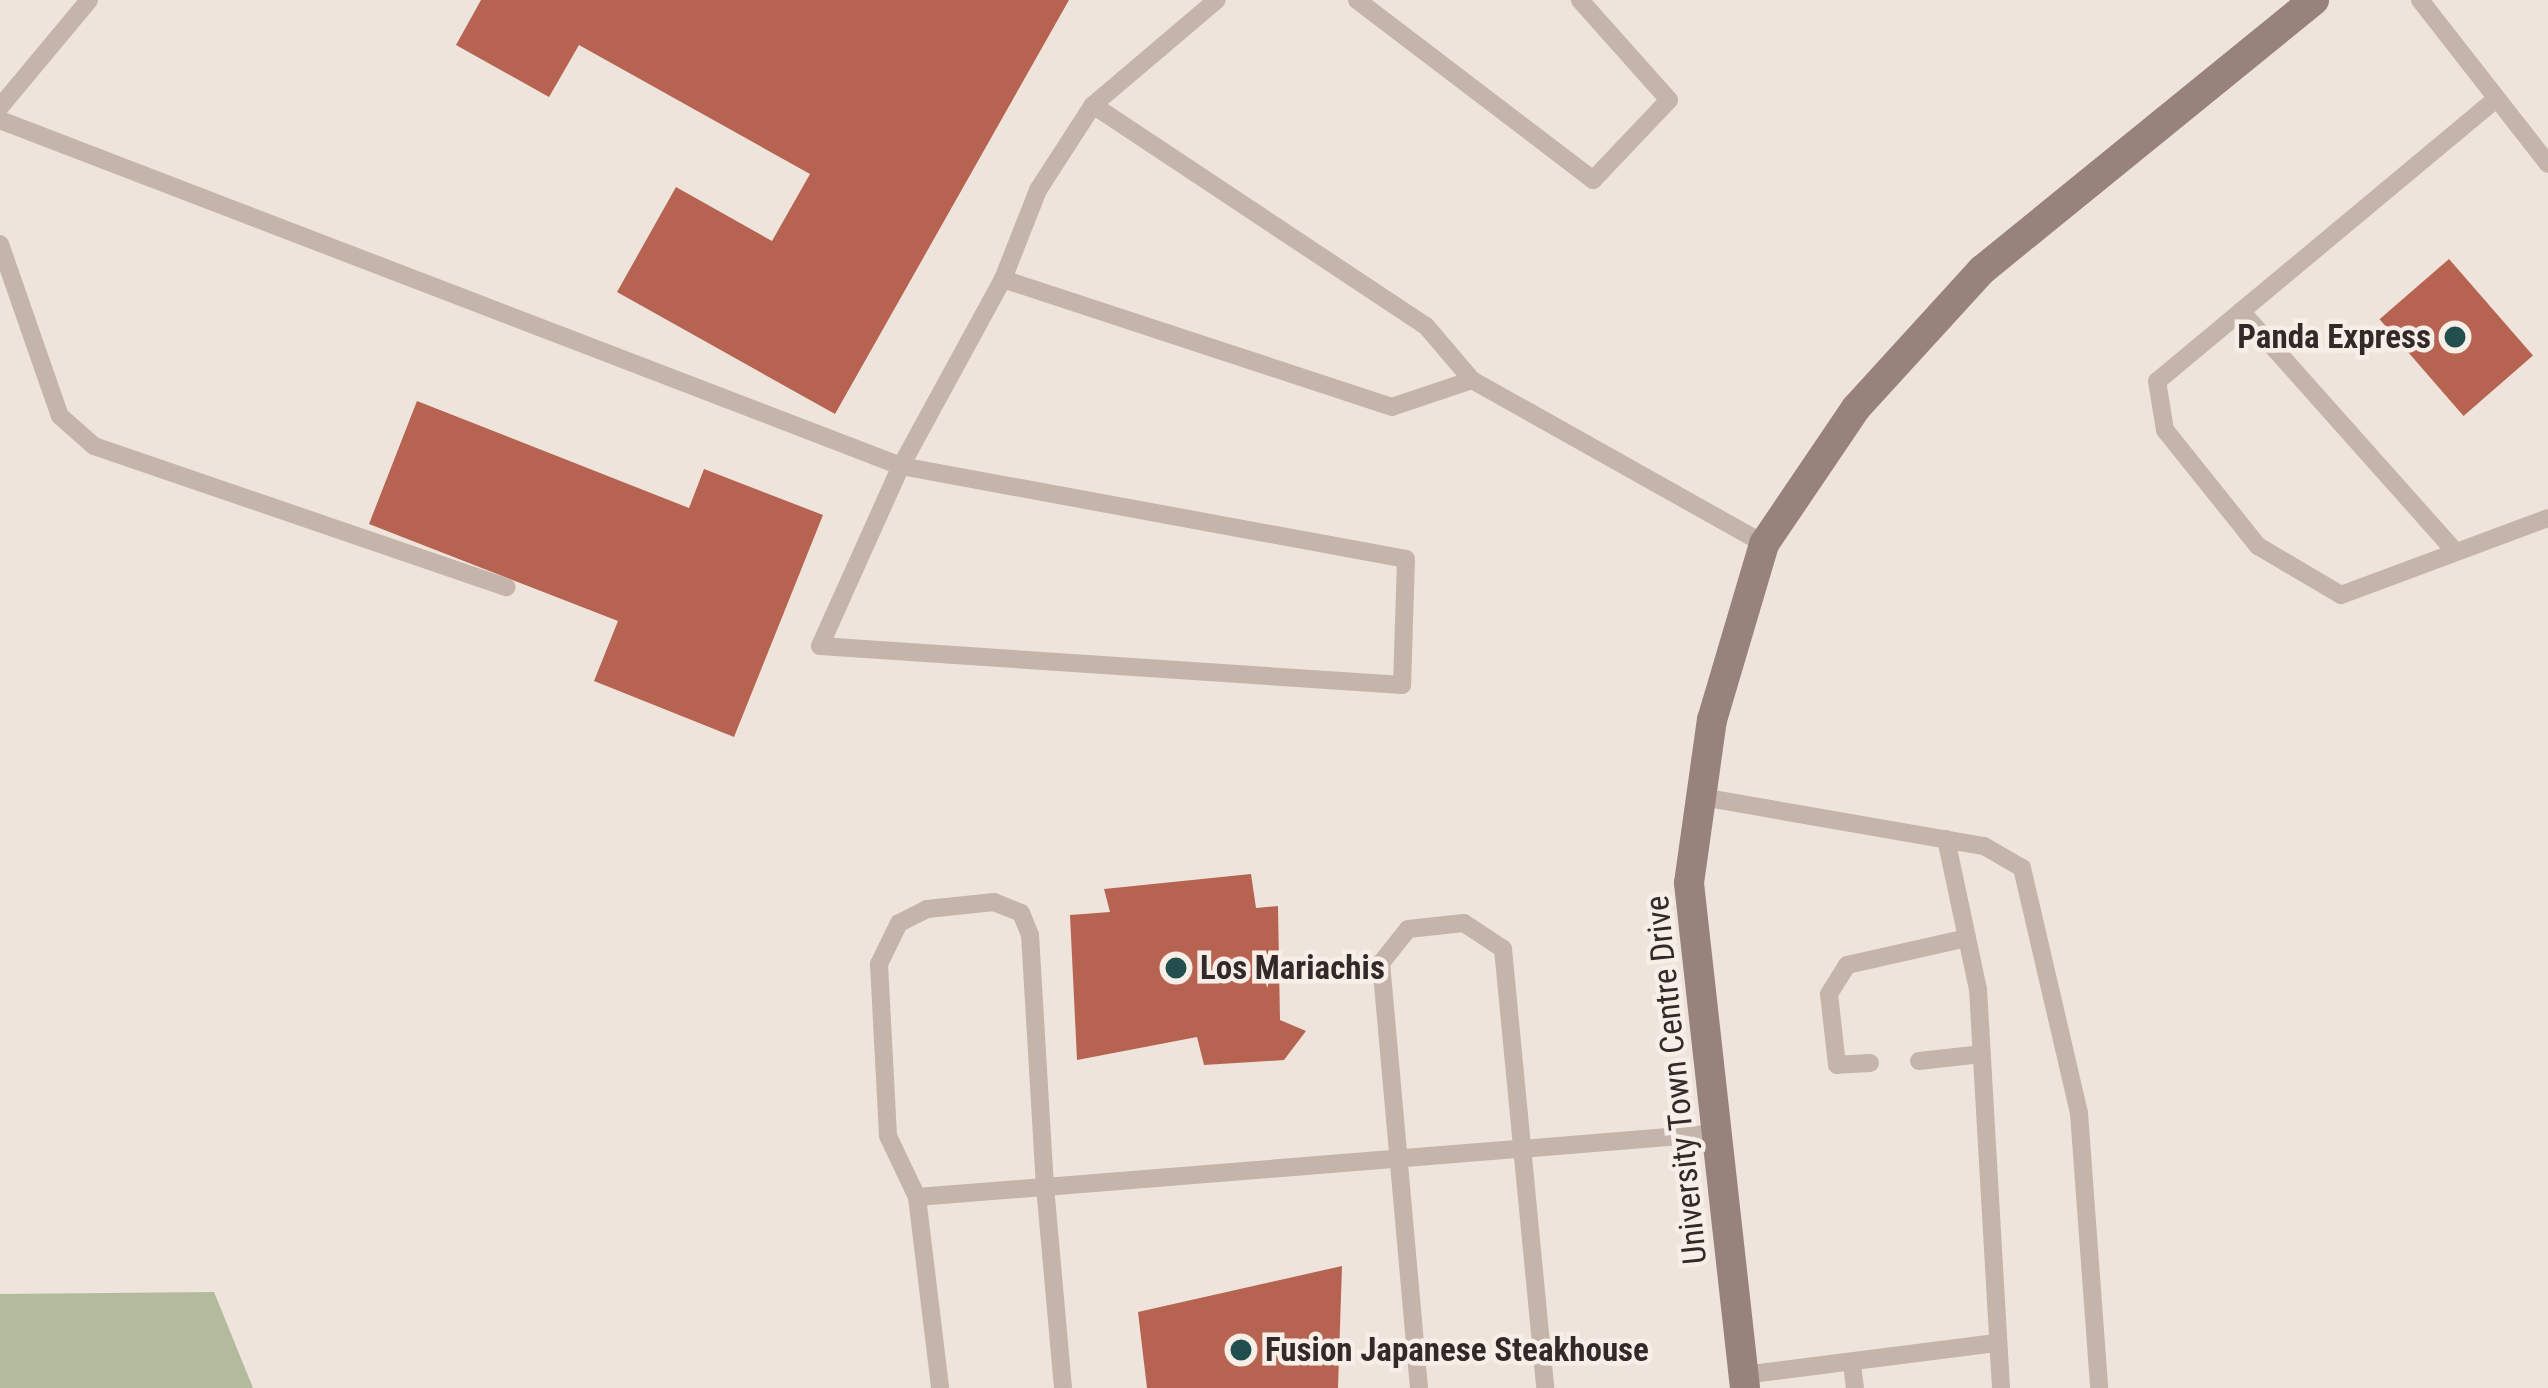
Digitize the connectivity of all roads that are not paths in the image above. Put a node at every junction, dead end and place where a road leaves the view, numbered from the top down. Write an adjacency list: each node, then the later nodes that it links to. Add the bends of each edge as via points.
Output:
1 (89, 0): 9 (lane)
2 (1217, 0): 8 (lane)
3 (1358, 0): 4 (lane, via 1593,180 1670,100)
4 (1580, 0)
5 (2314, 0): 18 (street, University Town Centre Drive, via 1982,270 1856,409)
6 (2420, 0): 7 (lane)
7 (2496, 99): 11 (lane); 14 (lane)
8 (1094, 104): 13 (lane, via 1038,190); 15 (lane, via 1426,326)
9 (0, 107)
10 (0, 120): 16 (lane)
11 (2548, 164)
12 (0, 244): 20 (lane, via 60,416 94,446)
13 (1003, 278): 15 (lane, via 1392,406); 16 (lane)
14 (2241, 311): 19 (lane); 19 (lane, via 2158,381 2164,430 2258,546 2341,595)
15 (1472, 380): 18 (lane)
16 (901, 466): 16 (lane, via 820,646 1402,685 1406,559)
17 (2548, 518): 19 (lane)
18 (1763, 544): 21 (street, University Town Centre Drive, via 1712,720)
19 (2454, 550)
20 (507, 587)
21 (1702, 797): 22 (lane); 27 (street, University Town Centre Drive, via 1689,883)
22 (1946, 839): 23 (lane); 41 (lane, via 2022,868 2079,1113)
23 (1967, 938): 24 (lane); 26 (lane, via 1847,965 1828,994 1837,1065)
24 (1981, 1054): 25 (lane); 32 (lane)
25 (1919, 1061)
26 (1870, 1063)
27 (1717, 1133): 28 (lane); 34 (street, University Town Centre Drive)
28 (1522, 1149): 29 (lane); 29 (lane, via 1502,949 1464,923 1408,929 1382,963); 38 (lane)
29 (1399, 1159): 30 (lane); 37 (lane)
30 (1045, 1187): 31 (lane); 31 (lane, via 1030,935 1022,913 994,902 927,909 899,923 879,964 888,1136); 36 (lane)
31 (917, 1197): 35 (lane)
32 (1998, 1342): 33 (lane); 40 (lane)
33 (1852, 1364): 34 (lane); 39 (lane)
34 (1744, 1382)
35 (940, 1388)
36 (1063, 1388)
37 (1419, 1388)
38 (1545, 1388)
39 (1855, 1388)
40 (2001, 1388)
41 (2099, 1388)

